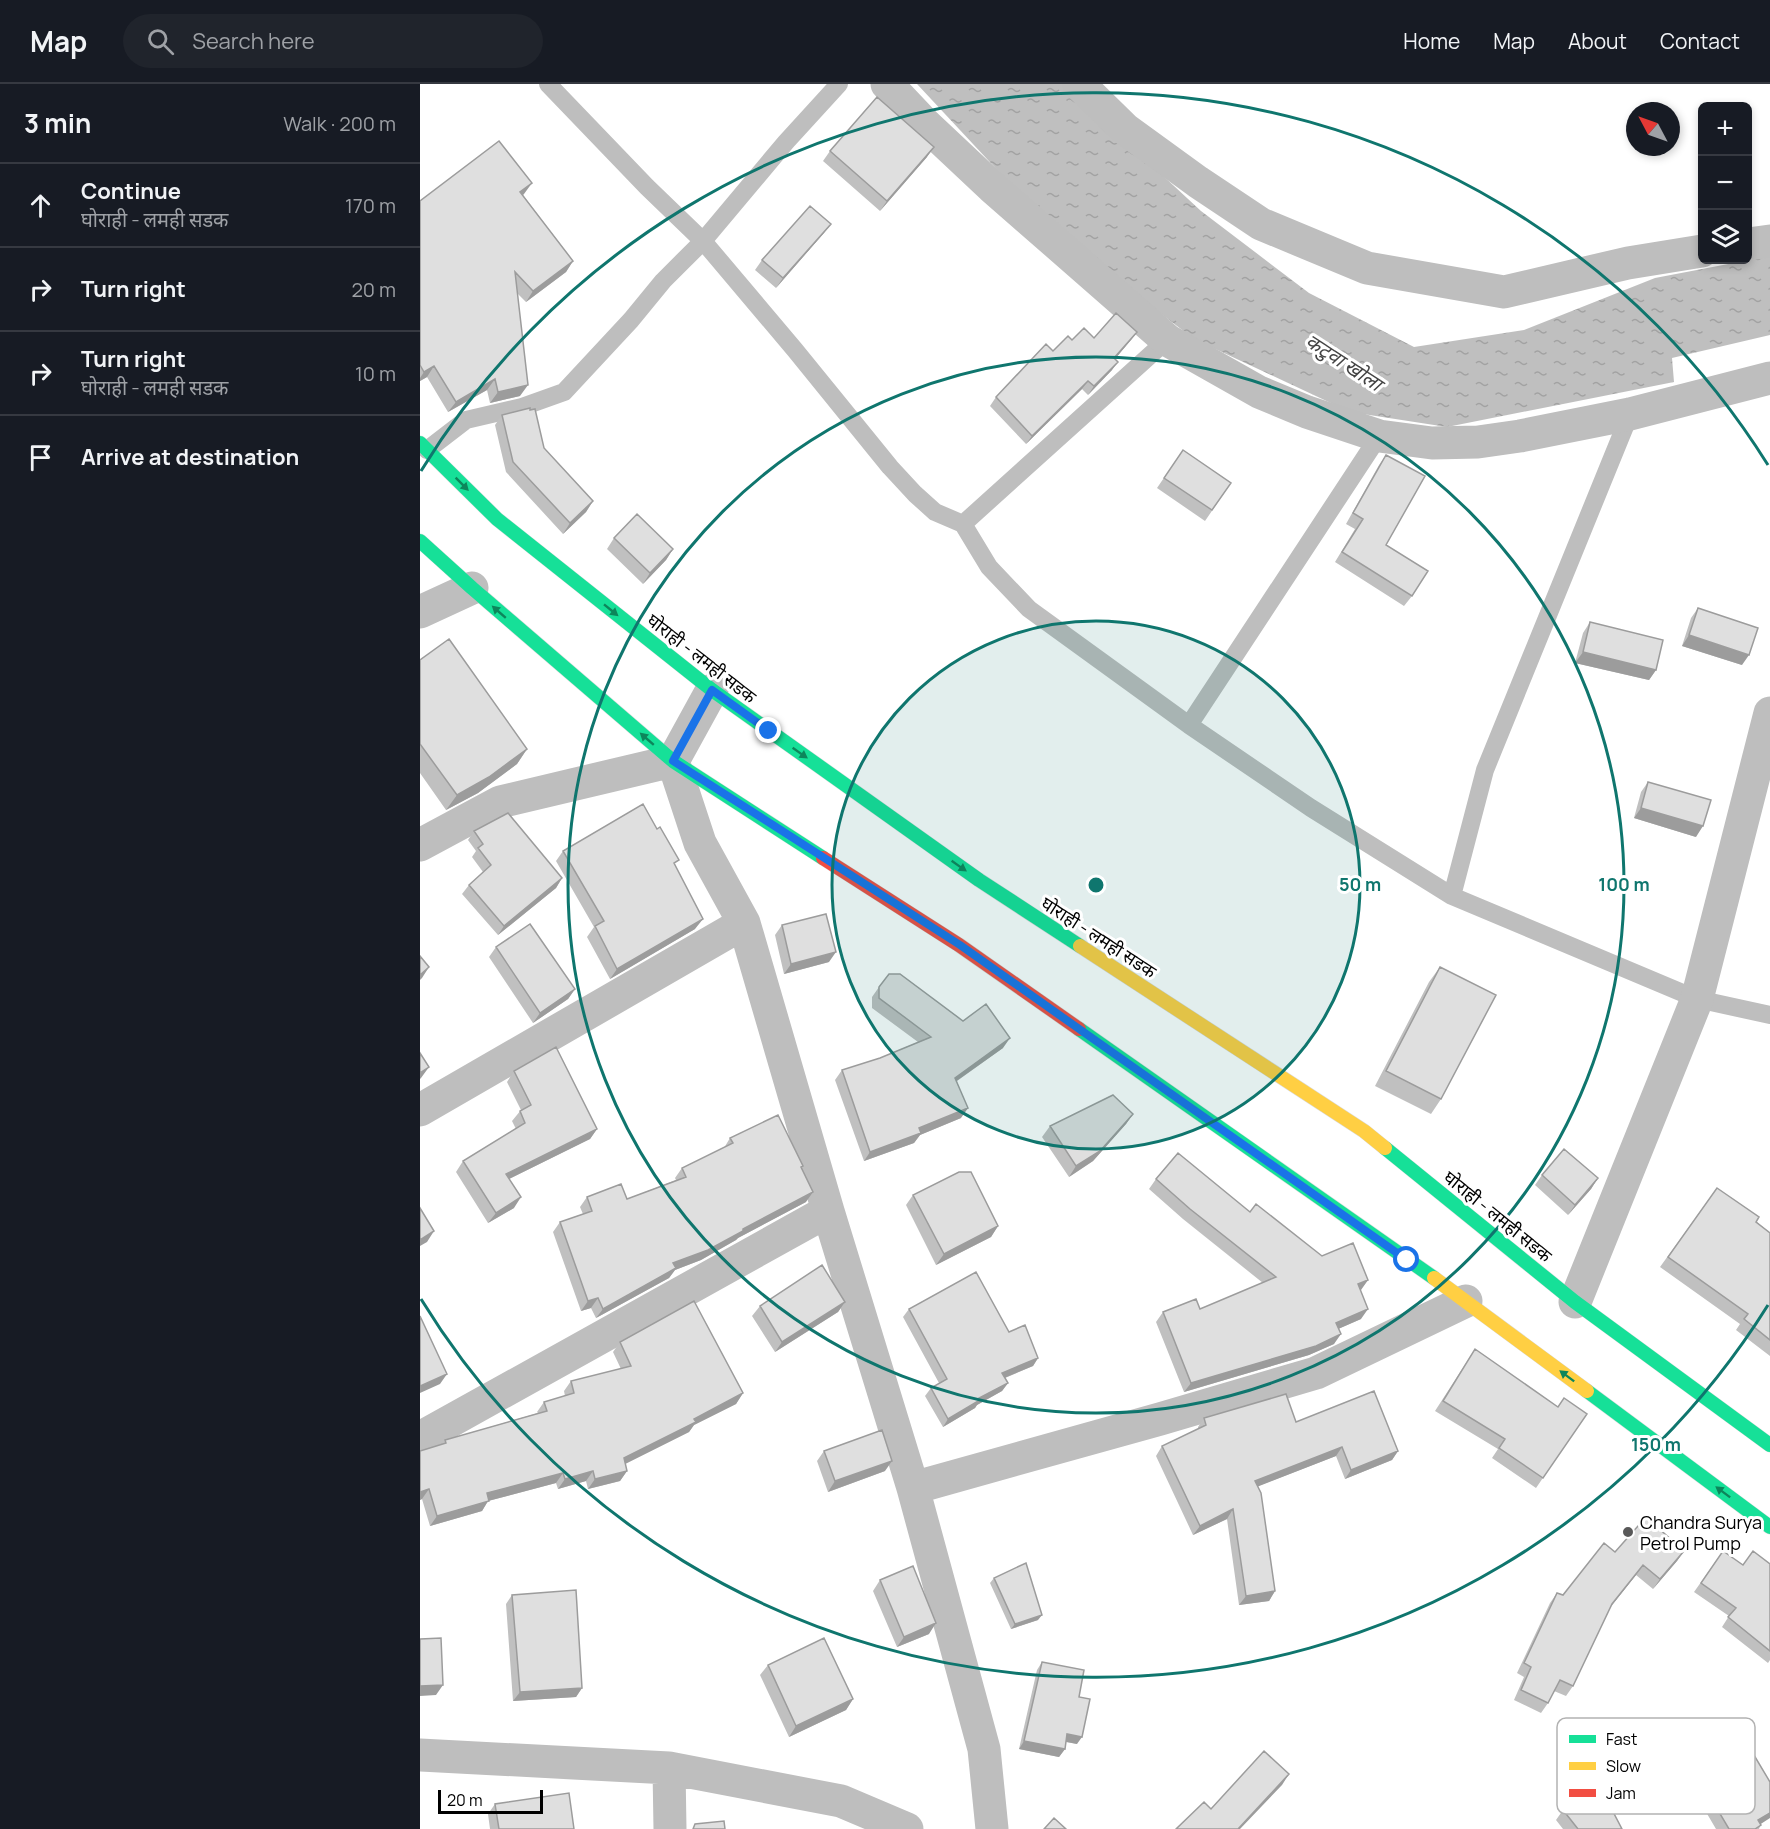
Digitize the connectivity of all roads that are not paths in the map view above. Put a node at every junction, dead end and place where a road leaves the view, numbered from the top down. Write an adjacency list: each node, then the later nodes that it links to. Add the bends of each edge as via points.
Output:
1 (548, 84): 5 (lane)
2 (839, 84): 5 (lane)
3 (887, 84): 9 (street, via 992,187)
4 (1078, 84): 8 (street, via 1125,129 1261,224 1366,268 1504,292 1628,263)
5 (703, 241): 13 (lane, via 564,392 466,420); 14 (lane, via 890,467 935,512)
6 (1770, 241): 7 (street)
7 (1752, 243)
8 (1698, 252)
9 (1167, 340): 12 (street, via 1259,392); 14 (lane)
10 (1770, 378): 11 (street)
11 (1630, 414): 12 (street, via 1478,442 1432,443); 24 (lane, via 1485,770)
12 (1379, 436): 20 (lane)
13 (424, 447): 18 (main road, घोराही - लमही सडक, one-way to 18, via 497,519)
14 (963, 524): 20 (lane, via 989,567 1029,609)
15 (420, 541): 16 (main road)
16 (471, 588): 17 (street); 21 (main road, one-way to 16)
17 (420, 612)
18 (712, 690): 21 (street); 31 (main road, घोराही - लमही सडक, one-way to 31, via 979,880 1364,1131)
19 (1770, 712): 22 (street)
20 (1189, 725): 24 (lane, via 1311,808)
21 (673, 761): 23 (street, via 500,802); 25 (street, via 700,843); 30 (main road, via 960,945)
22 (1763, 767): 26 (street)
23 (420, 845)
24 (1452, 896): 26 (lane)
25 (744, 923): 28 (street); 29 (street)
26 (1697, 999): 27 (lane); 31 (street)
27 (1770, 1015)
28 (420, 1110)
29 (828, 1211): 32 (street); 34 (street)
30 (1466, 1301): 34 (street, via 1316,1373); 35 (main road, one-way to 30)
31 (1575, 1302): 33 (main road, घोराही - लमही सडक)
32 (420, 1438)
33 (1770, 1445)
34 (913, 1488): 40 (street, via 984,1749)
35 (1770, 1527)
36 (420, 1755): 37 (street)
37 (669, 1768): 38 (street); 39 (street, via 841,1801)
38 (670, 1829)
39 (906, 1829)
40 (992, 1829)

